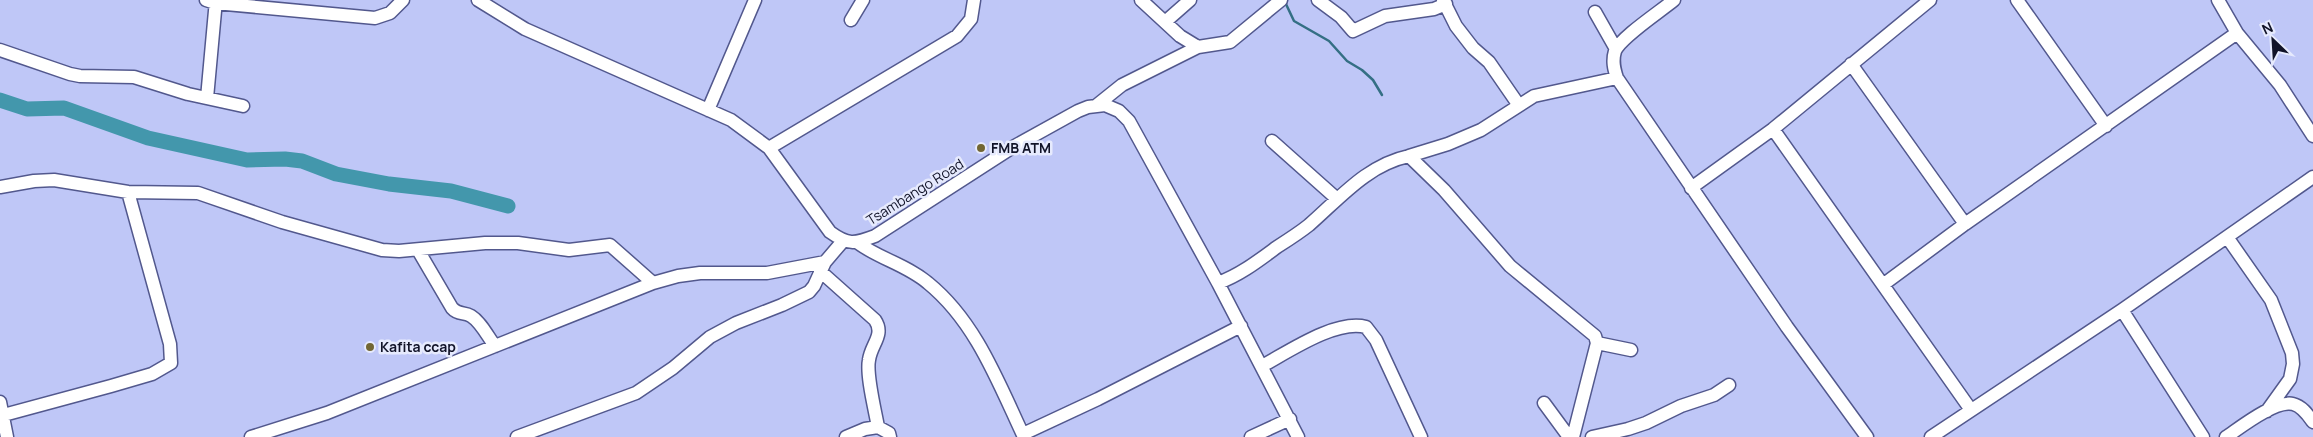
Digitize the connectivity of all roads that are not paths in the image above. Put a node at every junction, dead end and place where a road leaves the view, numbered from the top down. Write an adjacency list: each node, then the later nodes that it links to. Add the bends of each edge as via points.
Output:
1 (403, 0): 13 (street, via 390,13 375,18)
2 (755, 0): 29 (street)
3 (863, 0): 17 (street)
4 (974, 0): 34 (street, via 971,19 957,36)
5 (1141, 0): 18 (street)
6 (1190, 0): 18 (street)
7 (1281, 0): 20 (street, Tsambango Road, via 1230,42)
8 (1318, 0): 15 (street, via 1341,17 1353,31 1385,16 1434,9)
9 (1674, 0): 21 (street)
10 (1930, 0): 23 (street)
11 (2018, 0): 30 (street)
12 (2218, 0): 19 (street)
13 (212, 1): 25 (street)
14 (481, 1): 29 (street, via 525,29)
15 (1445, 2): 26 (street, via 1456,26 1489,62)
16 (1595, 12): 21 (street)
17 (851, 20)
18 (1165, 22): 20 (street)
19 (2238, 33): 30 (street); 32 (street, via 2280,85)
20 (1198, 47): 27 (street, Tsambango Road, via 1122,85)
21 (1616, 49): 24 (street, via 1614,68)
22 (0, 50): 25 (street, via 70,74 134,77)
23 (1851, 64): 31 (street); 41 (street)
24 (1617, 78): 26 (street, via 1534,96); 38 (street)
25 (207, 98): 28 (street)
26 (1518, 104): 35 (street, via 1481,130)
27 (1097, 105): 44 (street, Tsambango Road, via 1078,111 1013,147 875,236); 47 (street, via 1112,107 1129,121)
28 (243, 106)
29 (708, 110): 34 (street, via 731,120)
30 (2106, 126): 41 (street)
31 (1773, 129): 38 (street); 49 (street)
32 (2313, 136)
33 (1272, 141): 40 (street)
34 (769, 148): 43 (street, via 830,232)
35 (1409, 156): 40 (street, via 1384,163); 52 (street, via 1444,190 1510,266 1591,332)
36 (2313, 177): 42 (street)
37 (0, 187): 39 (street, via 54,180)
38 (1691, 188): 78 (street)
39 (128, 192): 45 (street, via 198,193 282,222 382,250); 61 (street, via 170,344 171,363 152,374)
40 (1336, 198): 47 (street, via 1298,233 1240,273)
41 (1965, 224): 49 (street)
42 (2227, 236): 50 (street); 60 (street, via 2271,300 2292,353 2290,379)
43 (843, 241): 44 (street, Tsambango Road); 46 (street)
44 (858, 243): 66 (street, via 907,269 952,305 973,332)
45 (418, 250): 48 (street, via 485,243 518,243 569,250 610,245); 53 (street, via 455,312 475,319)
46 (823, 266): 48 (street, via 767,273 700,273); 64 (street, via 880,327 869,358); 69 (street, via 809,292 710,337 636,393)
47 (1218, 283): 51 (street)
48 (653, 284): 53 (street)
49 (1884, 284): 59 (street)
50 (2122, 310): 59 (street); 80 (street)
51 (1241, 326): 55 (street); 66 (street)
52 (1597, 343): 54 (street); 76 (street)
53 (494, 346): 65 (street)
54 (1631, 350)
55 (1262, 366): 62 (street); 74 (street, via 1335,329 1366,327 1376,340)
56 (1729, 385): 77 (street, via 1628,429)
57 (0, 402): 61 (street)
58 (1544, 403): 75 (street)
59 (1971, 410): 79 (street)
60 (2267, 411): 63 (street, via 2286,403 2294,404); 81 (street)
61 (2, 415): 67 (street)
62 (1290, 419): 72 (street); 73 (street)
63 (2313, 422)
64 (878, 427): 70 (street); 71 (street)
65 (284, 432): 68 (street)
66 (1024, 435)
67 (7, 437)
68 (251, 437)
69 (517, 437)
70 (846, 437)
71 (890, 437)
72 (1251, 437)
73 (1298, 437)
74 (1421, 437)
75 (1569, 437)
76 (1574, 437)
77 (1592, 437)
78 (1867, 437)
79 (1931, 437)
80 (2203, 437)
81 (2226, 437)

